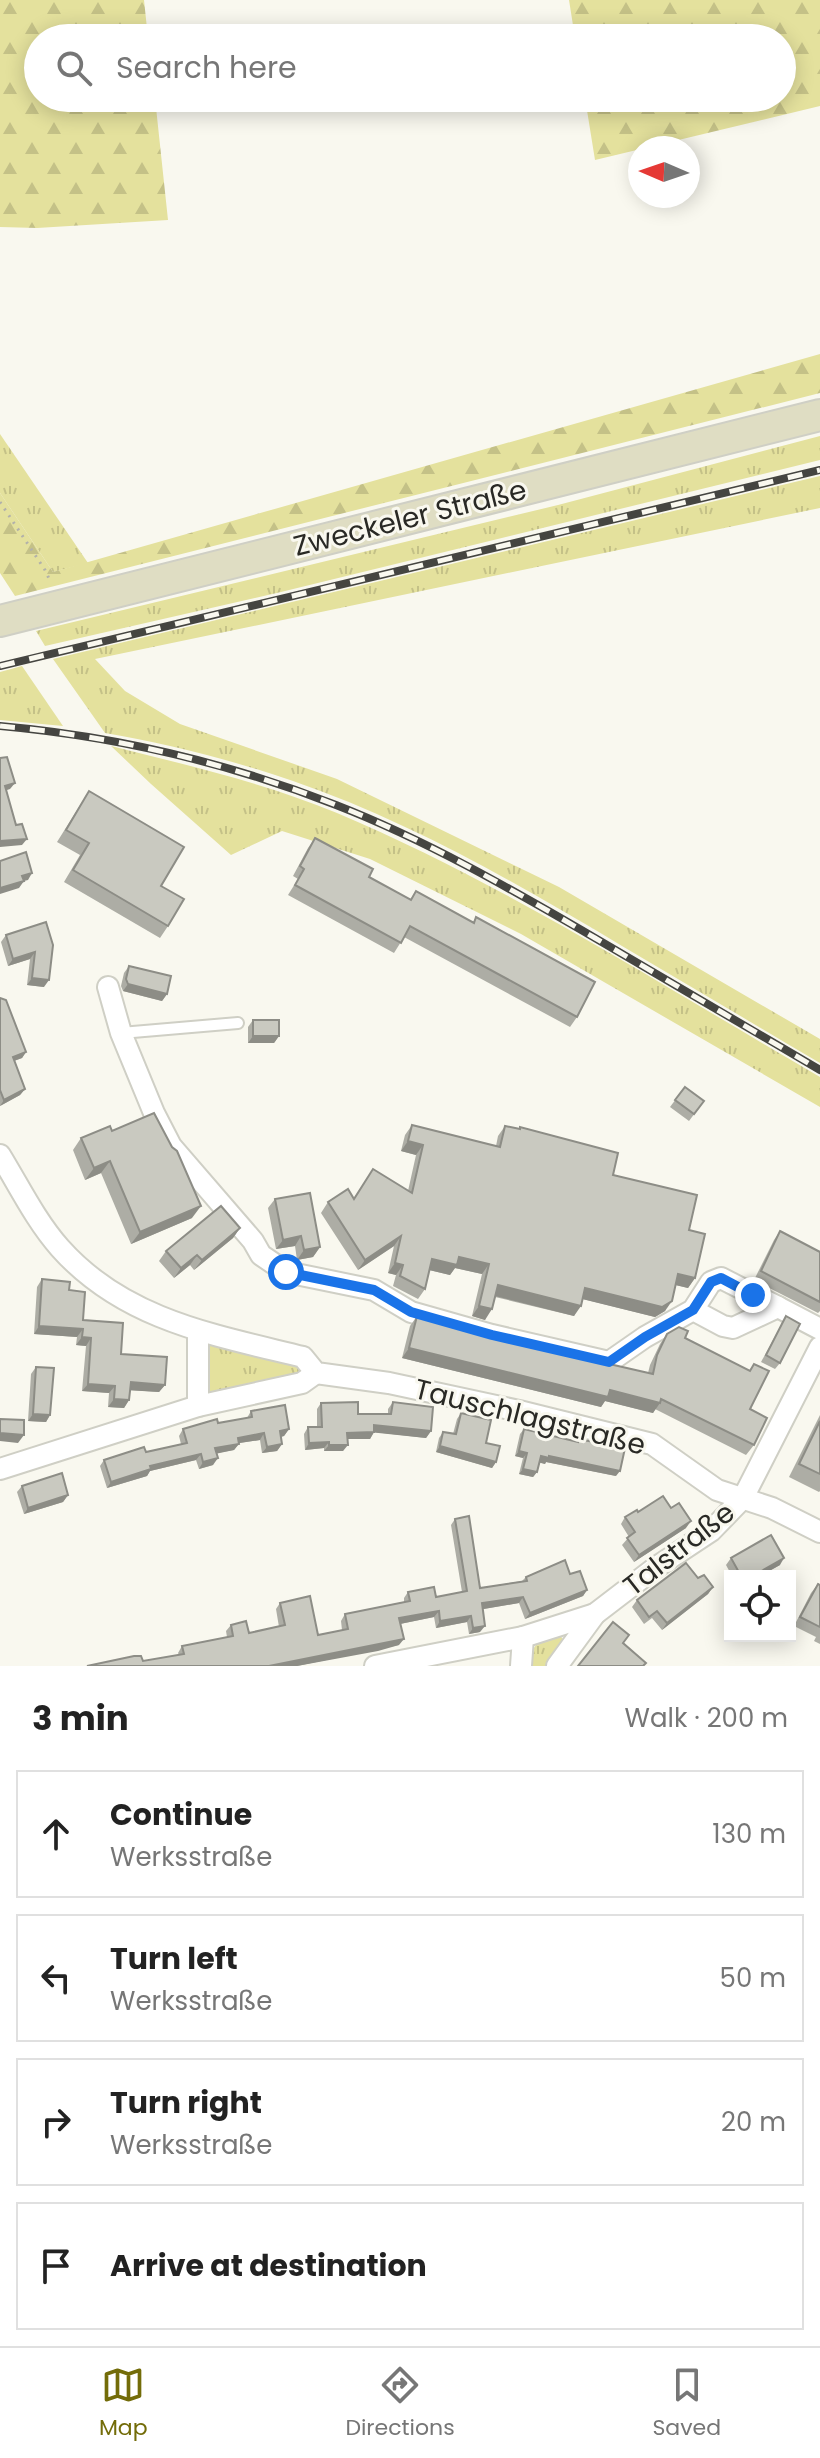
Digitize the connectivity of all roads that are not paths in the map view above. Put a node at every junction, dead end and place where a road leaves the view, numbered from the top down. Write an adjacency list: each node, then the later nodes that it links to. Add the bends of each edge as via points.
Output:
1 (820, 415): 2 (street, Zweckeler Straße)
2 (13, 618)
3 (108, 987): 5 (street)
4 (238, 1023): 5 (lane)
5 (121, 1033): 8 (street, via 171,1146 261,1255 286,1272 374,1290 411,1312 609,1362)
6 (0, 1155): 10 (street, Tauschlagstraße, via 59,1247 89,1277 128,1302)
7 (778, 1307): 8 (street, via 733,1328); 8 (street, via 721,1278 711,1282); 9 (street)
8 (693, 1310)
9 (820, 1329)
10 (198, 1331): 12 (street, Tauschlagstraße, via 303,1357); 13 (street)
11 (820, 1347): 15 (street, Talstraße)
12 (316, 1373): 13 (street, via 302,1383); 15 (street, Tauschlagstraße, via 389,1383 652,1444 717,1490)
13 (198, 1406): 14 (street)
14 (0, 1469)
15 (743, 1498): 16 (street, Tauschlagstraße); 17 (street, Talstraße, via 711,1531)
16 (820, 1532)
17 (595, 1614): 18 (street, Talstraße); 21 (street, Talstraße)
18 (523, 1637): 19 (street, Talstraße); 20 (street)
19 (375, 1666)
20 (521, 1666)
21 (557, 1666)

